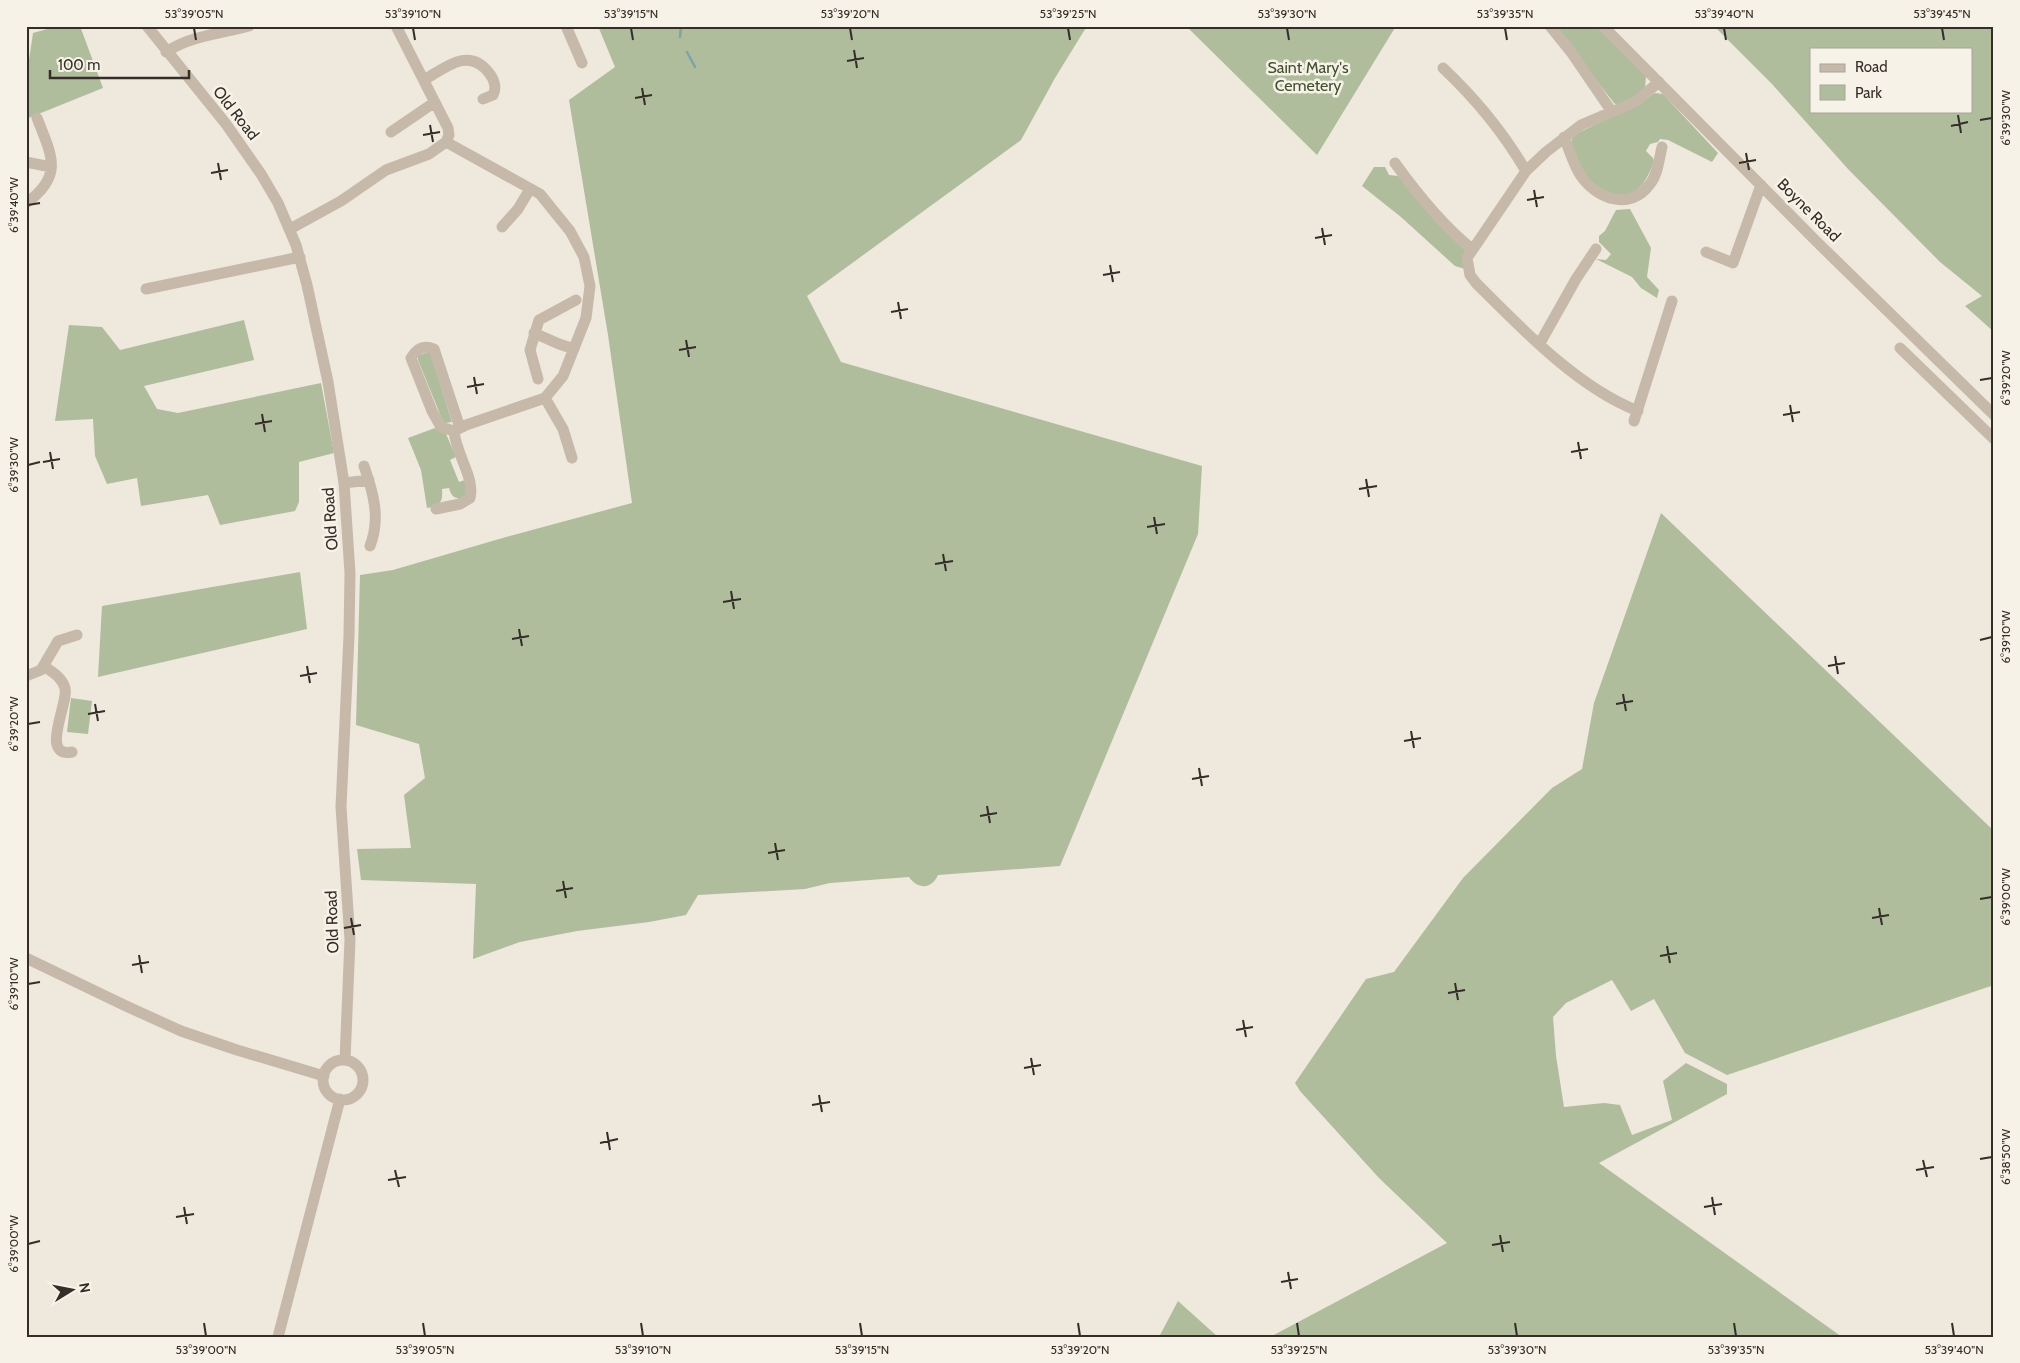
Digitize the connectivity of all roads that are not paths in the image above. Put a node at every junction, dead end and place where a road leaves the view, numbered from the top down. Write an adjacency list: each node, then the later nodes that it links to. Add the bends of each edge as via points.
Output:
1 (147, 26): 7 (street, Old Road)
2 (249, 26): 7 (street, via 183,42)
3 (396, 26): 10 (street)
4 (566, 26): 8 (street)
5 (1550, 26): 14 (street)
6 (1603, 26): 11 (street, Boyne Road)
7 (166, 52): 28 (street, Old Road, via 244,148 278,202)
8 (582, 63)
9 (1443, 68): 23 (street, via 1485,111)
10 (424, 80): 12 (street, via 454,63 470,59 490,74 495,86 493,95); 13 (street)
11 (1659, 82): 14 (street, via 1635,102); 24 (street, Boyne Road)
12 (483, 99)
13 (435, 102): 16 (street); 18 (street, via 448,128)
14 (1612, 112): 17 (street)
15 (38, 118): 22 (street, via 50,150)
16 (391, 132)
17 (1564, 138): 19 (street, via 1579,174 1595,190 1616,201 1634,197 1651,184); 23 (street)
18 (446, 142): 25 (street); 28 (street, via 429,154 386,170 341,201)
19 (1662, 147)
20 (26, 162): 22 (street)
21 (1395, 164): 30 (street, via 1425,203)
22 (51, 167): 26 (street, via 44,188)
23 (1526, 171): 30 (street)
24 (1761, 185): 31 (street, via 1732,263); 40 (street, Boyne Road)
25 (530, 189): 27 (street); 38 (street, via 540,194 570,231 584,257 590,286 586,318)
26 (26, 203)
27 (502, 227)
28 (290, 229): 32 (street, Old Road)
29 (1596, 249): 37 (street)
30 (1472, 250): 37 (street, via 1467,258 1470,275)
31 (1706, 252)
32 (300, 257): 33 (street); 50 (street, Old Road, via 328,382)
33 (146, 289)
34 (576, 300): 36 (street, via 539,320)
35 (1672, 301): 37 (street, via 1636,416 1601,394)
36 (534, 333): 38 (street); 41 (street, via 530,350)
37 (1540, 344)
38 (574, 348): 43 (street, via 563,376)
39 (1900, 348): 42 (street)
40 (1956, 378): 42 (street); 44 (street, Boyne Road)
41 (538, 379)
42 (1944, 391): 46 (street)
43 (544, 398): 45 (street); 47 (street, via 563,429)
44 (1994, 415)
45 (457, 429): 45 (street, via 441,427 432,411 412,358 415,351 423,347 434,349); 51 (street, via 457,450 470,477 470,498 460,504)
46 (1994, 439)
47 (572, 458)
48 (364, 466): 49 (street)
49 (369, 480): 50 (street); 52 (street, via 375,505 375,530)
50 (344, 483): 58 (street, Old Road, via 350,573 342,807 350,940)
51 (436, 509)
52 (370, 546)
53 (77, 635): 54 (street, via 58,641)
54 (44, 666): 55 (street); 56 (street, via 57,676 66,698 56,744 60,751)
55 (26, 676)
56 (72, 752)
57 (26, 958): 59 (street, via 181,1030)
58 (345, 1060): 59 (street, via 334,1062); 60 (street, via 361,1071 362,1084 356,1095)
59 (324, 1076): 60 (street, via 327,1091)
60 (340, 1100): 61 (street)
61 (278, 1337)

